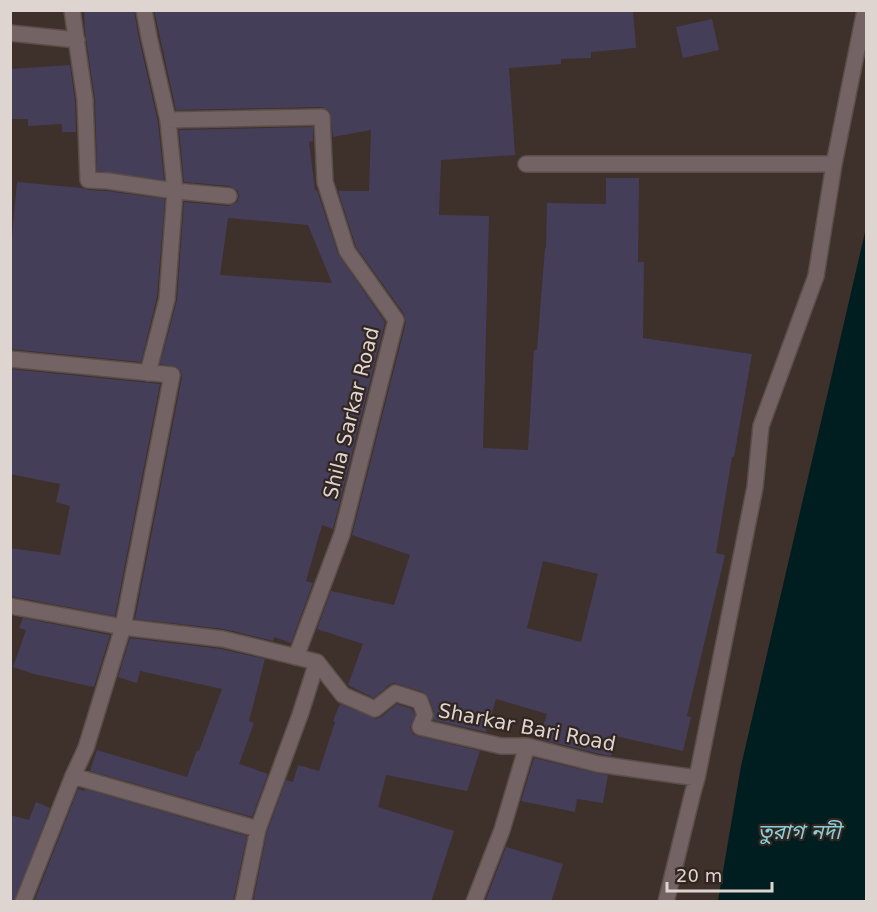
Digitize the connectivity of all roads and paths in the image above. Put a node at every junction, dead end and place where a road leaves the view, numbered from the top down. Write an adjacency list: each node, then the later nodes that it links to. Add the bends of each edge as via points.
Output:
1 (72, 10): 5 (street)
2 (144, 10): 6 (street)
3 (865, 10): 8 (street)
4 (10, 33): 5 (street)
5 (77, 40): 9 (street, via 85,100 88,180)
6 (168, 120): 9 (street); 15 (street, Shila Sarkar Road, via 322,117 325,182 346,251 396,320 342,534)
7 (526, 164): 8 (street)
8 (834, 164): 19 (street, via 816,276 761,426 755,486)
9 (174, 191): 10 (street); 12 (street, via 167,299)
10 (229, 196)
11 (10, 359): 12 (street)
12 (148, 373): 14 (street, via 172,375)
13 (10, 606): 14 (street)
14 (123, 627): 15 (street, via 223,639); 18 (street, via 86,748)
15 (296, 657): 16 (street)
16 (317, 662): 17 (street, Sharkar Bari Road, via 343,695 375,708 396,693 420,700 425,714 420,727 501,746); 20 (street)
17 (527, 746): 19 (street, Sharkar Bari Road, via 598,765); 23 (street, via 502,830)
18 (73, 776): 20 (street); 21 (street)
19 (697, 778): 24 (street)
20 (258, 829): 22 (street)
21 (23, 902)
22 (243, 902)
23 (474, 902)
24 (666, 902)

